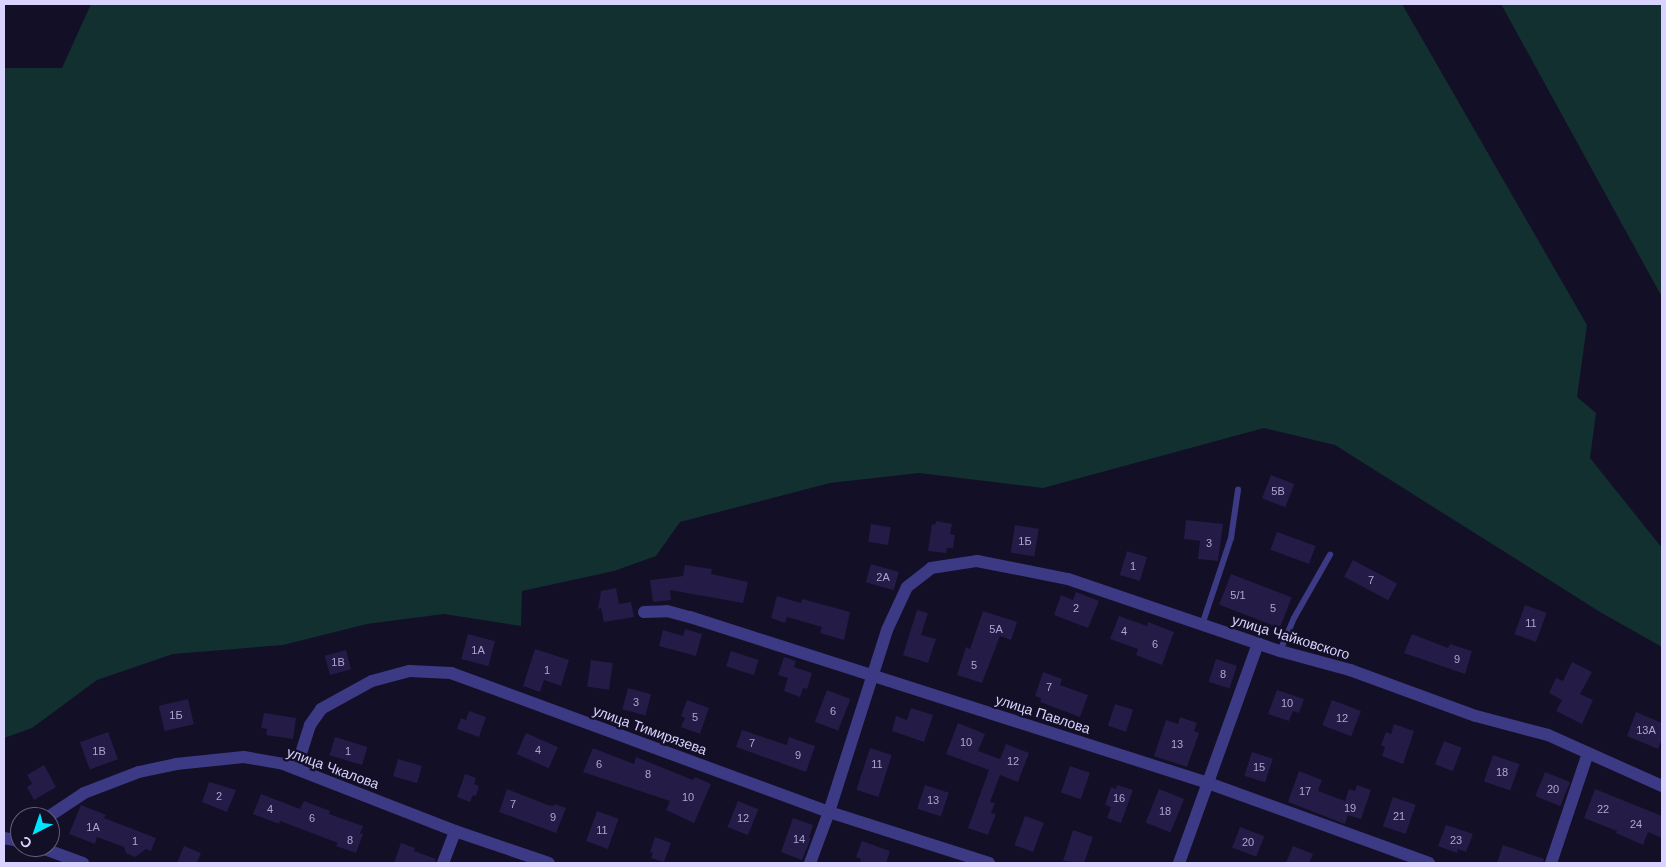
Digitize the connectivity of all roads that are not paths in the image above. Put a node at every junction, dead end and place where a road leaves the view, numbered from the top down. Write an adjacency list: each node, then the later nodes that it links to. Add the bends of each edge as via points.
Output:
1 (1238, 490): 4 (lane, via 1231,538)
2 (1330, 555): 6 (lane, via 1294,618)
3 (644, 612): 7 (street, улица Павлова, via 690,617)
4 (1202, 626): 5 (street, улица Чайковского); 7 (street, улица Чайковского, via 1068,579 977,561 930,568 907,587 887,630)
5 (1258, 644): 6 (street, улица Чайковского); 10 (street)
6 (1280, 651): 8 (street, улица Чайковского, via 1350,670 1476,716 1548,735)
7 (873, 676): 10 (street, улица Павлова); 13 (street)
8 (1588, 753): 11 (street, улица Чайковского); 23 (street)
9 (296, 769): 12 (street, улица Чкалова, via 244,757 176,764 108,782); 13 (street, улица Тимирязева, via 310,725 321,709 372,681 410,671 451,672); 14 (street, улица Чкалова)
10 (1208, 783): 21 (street); 22 (street, улица Павлова)
11 (1662, 786)
12 (60, 809)
13 (829, 812): 19 (street); 20 (street, улица Тимирязева)
14 (455, 830): 17 (street); 18 (street, улица Чкалова)
15 (60, 855): 16 (street)
16 (83, 863)
17 (443, 863)
18 (549, 863)
19 (810, 863)
20 (989, 863)
21 (1179, 863)
22 (1428, 863)
23 (1551, 863)

